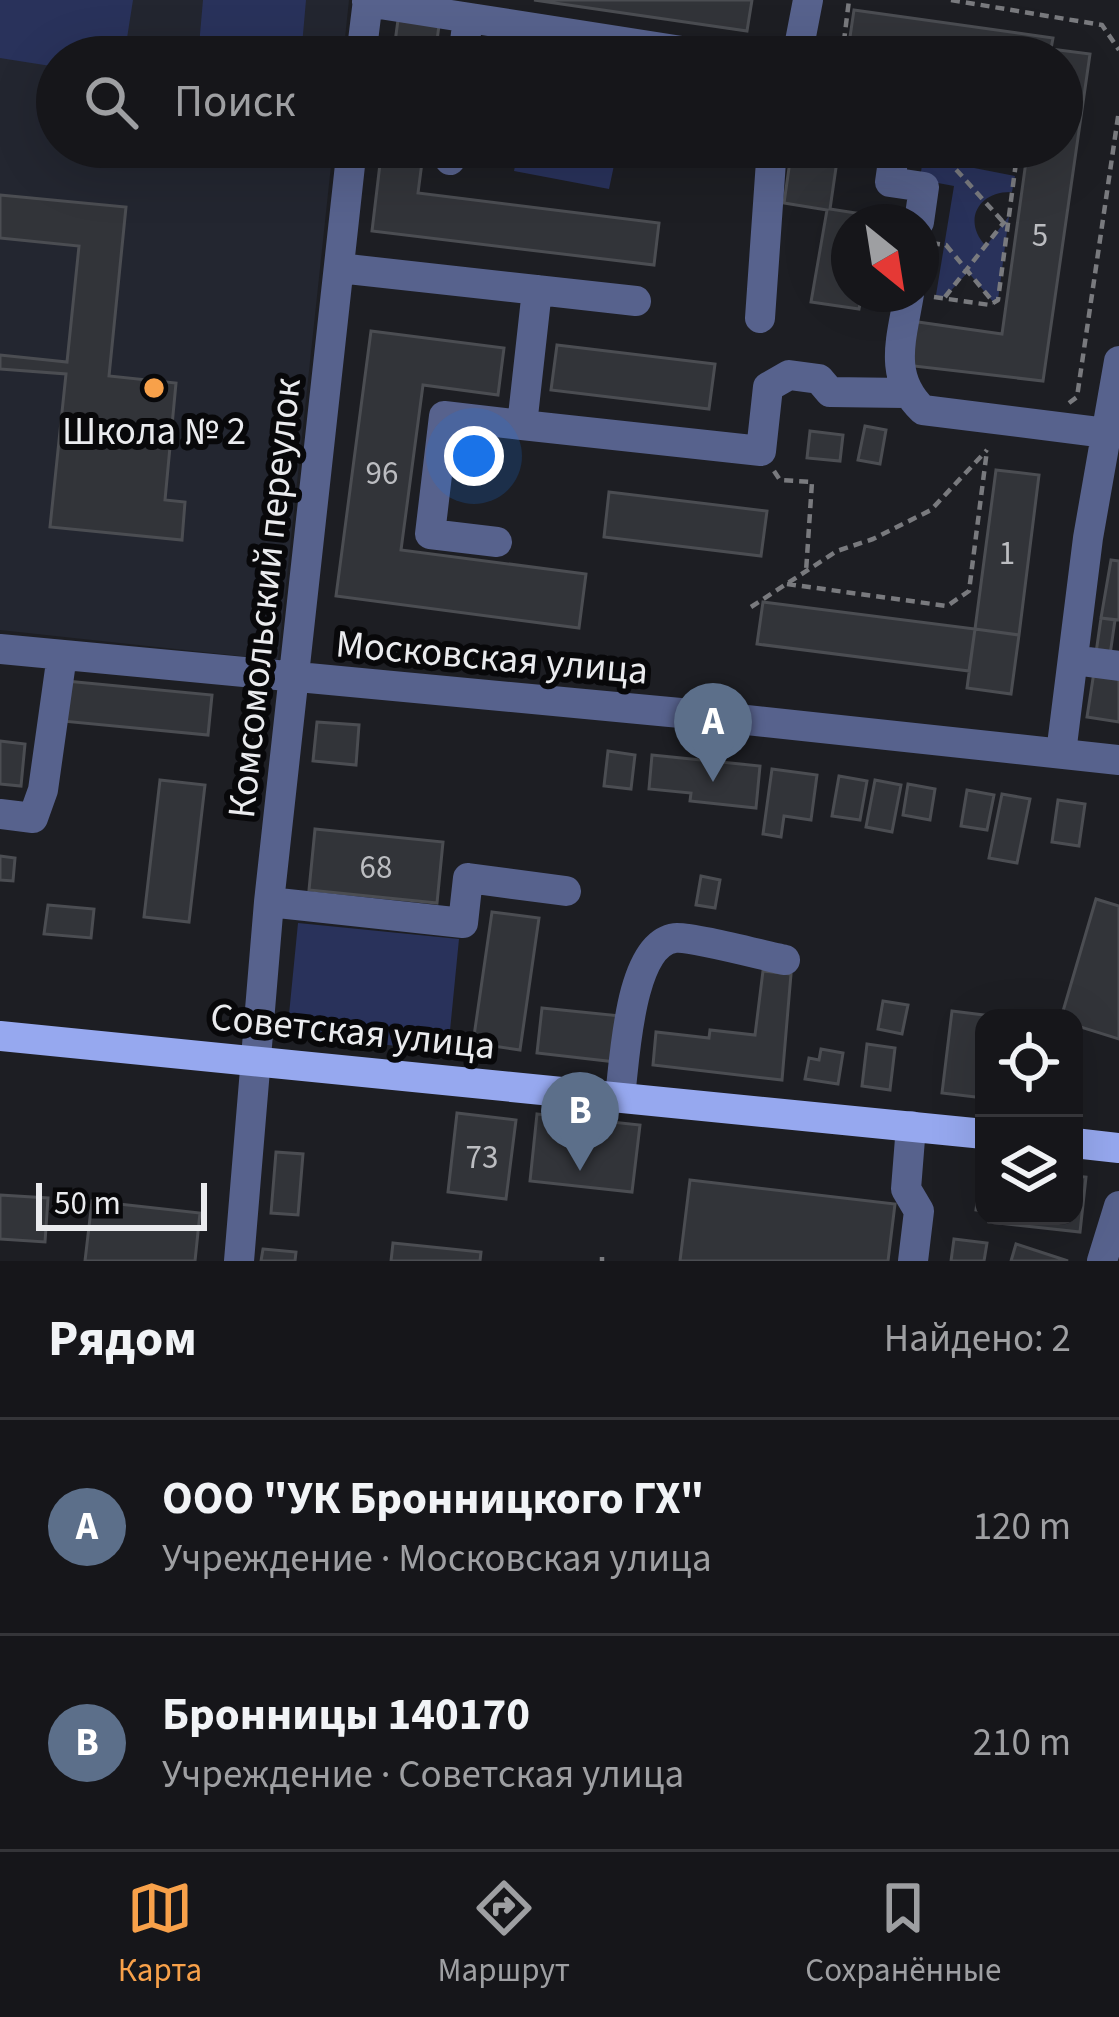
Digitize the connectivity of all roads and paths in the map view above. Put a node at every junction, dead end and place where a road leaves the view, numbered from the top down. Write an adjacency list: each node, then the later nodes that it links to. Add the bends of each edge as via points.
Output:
1 (808, 0): 9 (street)
2 (849, 0): 10 (path)
3 (951, 0): 11 (path, via 1102,25)
4 (367, 1): 5 (street); 6 (street)
5 (468, 18): 7 (street); 8 (street)
6 (363, 36)
7 (466, 36)
8 (584, 36)
9 (801, 36)
10 (845, 36)
11 (1119, 50)
12 (1119, 110): 31 (path, via 1077,397)
13 (350, 168): 20 (street, Комсомольский переулок)
14 (771, 168): 28 (street)
15 (892, 168): 17 (street, via 890,182 924,187)
16 (1015, 168): 18 (path)
17 (922, 204)
18 (1009, 216): 21 (path); 26 (path)
19 (939, 243): 21 (path)
20 (339, 268): 22 (street); 45 (street, Комсомольский переулок)
21 (968, 272): 24 (path); 26 (path)
22 (537, 290): 25 (street); 32 (street)
23 (939, 295): 24 (path)
24 (945, 296): 26 (path)
25 (636, 301)
26 (994, 303)
27 (906, 312): 30 (street, via 899,361)
28 (760, 318)
29 (1119, 361): 33 (street)
30 (905, 393): 33 (street, via 923,410); 36 (street, via 830,392 819,379 789,375 768,387)
31 (1058, 410)
32 (522, 425): 36 (street); 37 (street, via 444,416 430,534)
33 (1106, 433): 43 (street)
34 (995, 442): 35 (path)
35 (987, 450): 38 (path, via 931,510); 39 (path, via 969,591 947,606)
36 (761, 451): 38 (path, via 780,480 812,482)
37 (497, 542)
38 (806, 572): 39 (path)
39 (787, 584): 40 (path)
40 (751, 607)
41 (0, 649): 42 (street, Московская улица)
42 (62, 655): 45 (street, Московская улица); 48 (street, via 33,818)
43 (1073, 660): 44 (street); 46 (street)
44 (1119, 666)
45 (292, 677): 46 (street, Московская улица); 50 (street, Комсомольский переулок)
46 (1061, 753): 47 (street, Московская улица)
47 (1119, 760)
48 (0, 814)
49 (566, 891): 50 (street, via 468,878 463,922)
50 (269, 902): 53 (street, Комсомольский переулок)
51 (785, 960): 54 (street, via 675,938 654,948 634,989)
52 (0, 1036): 53 (main road, Советская улица)
53 (254, 1058): 54 (main road, Советская улица); 60 (street, Комсомольский переулок)
54 (620, 1096): 55 (main road, Советская улица)
55 (911, 1126): 56 (main road, Советская улица); 61 (street, via 906,1189 919,1211)
56 (975, 1133)
57 (1083, 1144): 58 (main road)
58 (1119, 1148)
59 (1119, 1206): 62 (street)
60 (239, 1261)
61 (913, 1261)
62 (1102, 1261)

